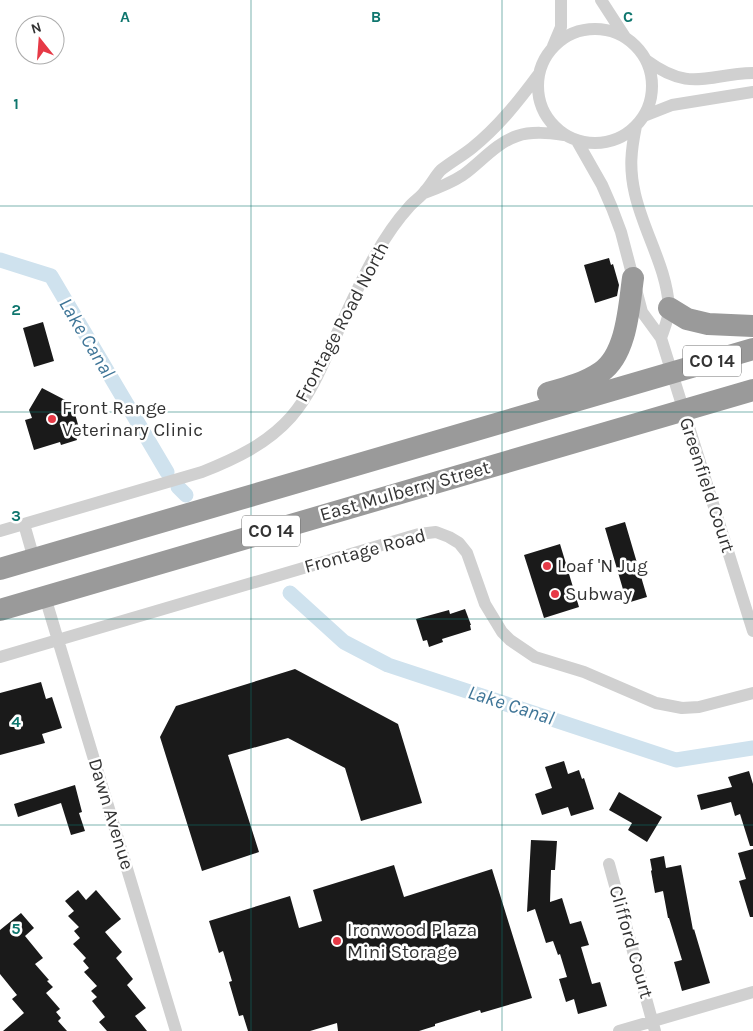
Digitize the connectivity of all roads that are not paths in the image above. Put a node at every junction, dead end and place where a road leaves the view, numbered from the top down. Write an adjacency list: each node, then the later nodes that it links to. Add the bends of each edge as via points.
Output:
1 (561, 0): 4 (street, via 561,27)
2 (601, 0): 3 (street)
3 (625, 37): 4 (street, via 595,28 564,37); 5 (street, via 638,47)
4 (552, 47): 7 (street)
5 (646, 60): 6 (street, via 660,70 683,79); 9 (street, via 652,76 652,92 650,104)
6 (753, 73)
7 (538, 76): 10 (street, via 541,107 555,128); 11 (street, via 499,123 473,148 440,171)
8 (753, 92): 9 (street, via 672,105)
9 (640, 121): 10 (street, via 615,140 590,143); 13 (street, via 630,154 631,175 665,283)
10 (571, 138): 11 (street, via 531,133 518,135 499,145 450,183); 12 (street, via 602,185 621,232)
11 (424, 193): 21 (street, Frontage Road North, via 409,206 386,237 305,400 278,429 255,448 230,462)
12 (634, 278): 15 (street, via 642,312); 20 (highway, via 623,338 616,355 603,370 572,386 447,423)
13 (669, 308): 14 (highway, via 687,319 708,324); 15 (street)
14 (753, 326)
15 (661, 338): 17 (street, Greenfield Court)
16 (753, 349): 17 (highway, East Mulberry Street / CO 14)
17 (672, 372): 19 (street, Greenfield Court); 20 (highway, East Mulberry Street / CO 14)
18 (753, 390): 19 (highway, East Mulberry Street / CO 14)
19 (683, 410): 25 (highway, East Mulberry Street / CO 14); 27 (street, Greenfield Court)
20 (390, 456): 23 (highway, East Mulberry Street / CO 14)
21 (24, 524): 22 (street, Frontage Road North); 23 (street)
22 (0, 531)
23 (34, 559): 24 (highway, East Mulberry Street / CO 14)
24 (0, 569)
25 (45, 596): 26 (highway, East Mulberry Street / CO 14); 28 (street, Dawn Avenue)
26 (0, 610)
27 (753, 631)
28 (59, 640): 29 (street, Frontage Road); 30 (street, Frontage Road, via 419,534 436,532 459,543 467,553 485,604 502,632 535,657 584,672 656,703 682,708 699,707); 34 (street, Dawn Avenue)
29 (0, 657)
30 (753, 692)
31 (609, 864): 33 (street, Clifford Court)
32 (753, 992): 33 (street)
33 (654, 1026): 35 (street)
34 (176, 1031)
35 (618, 1031)

